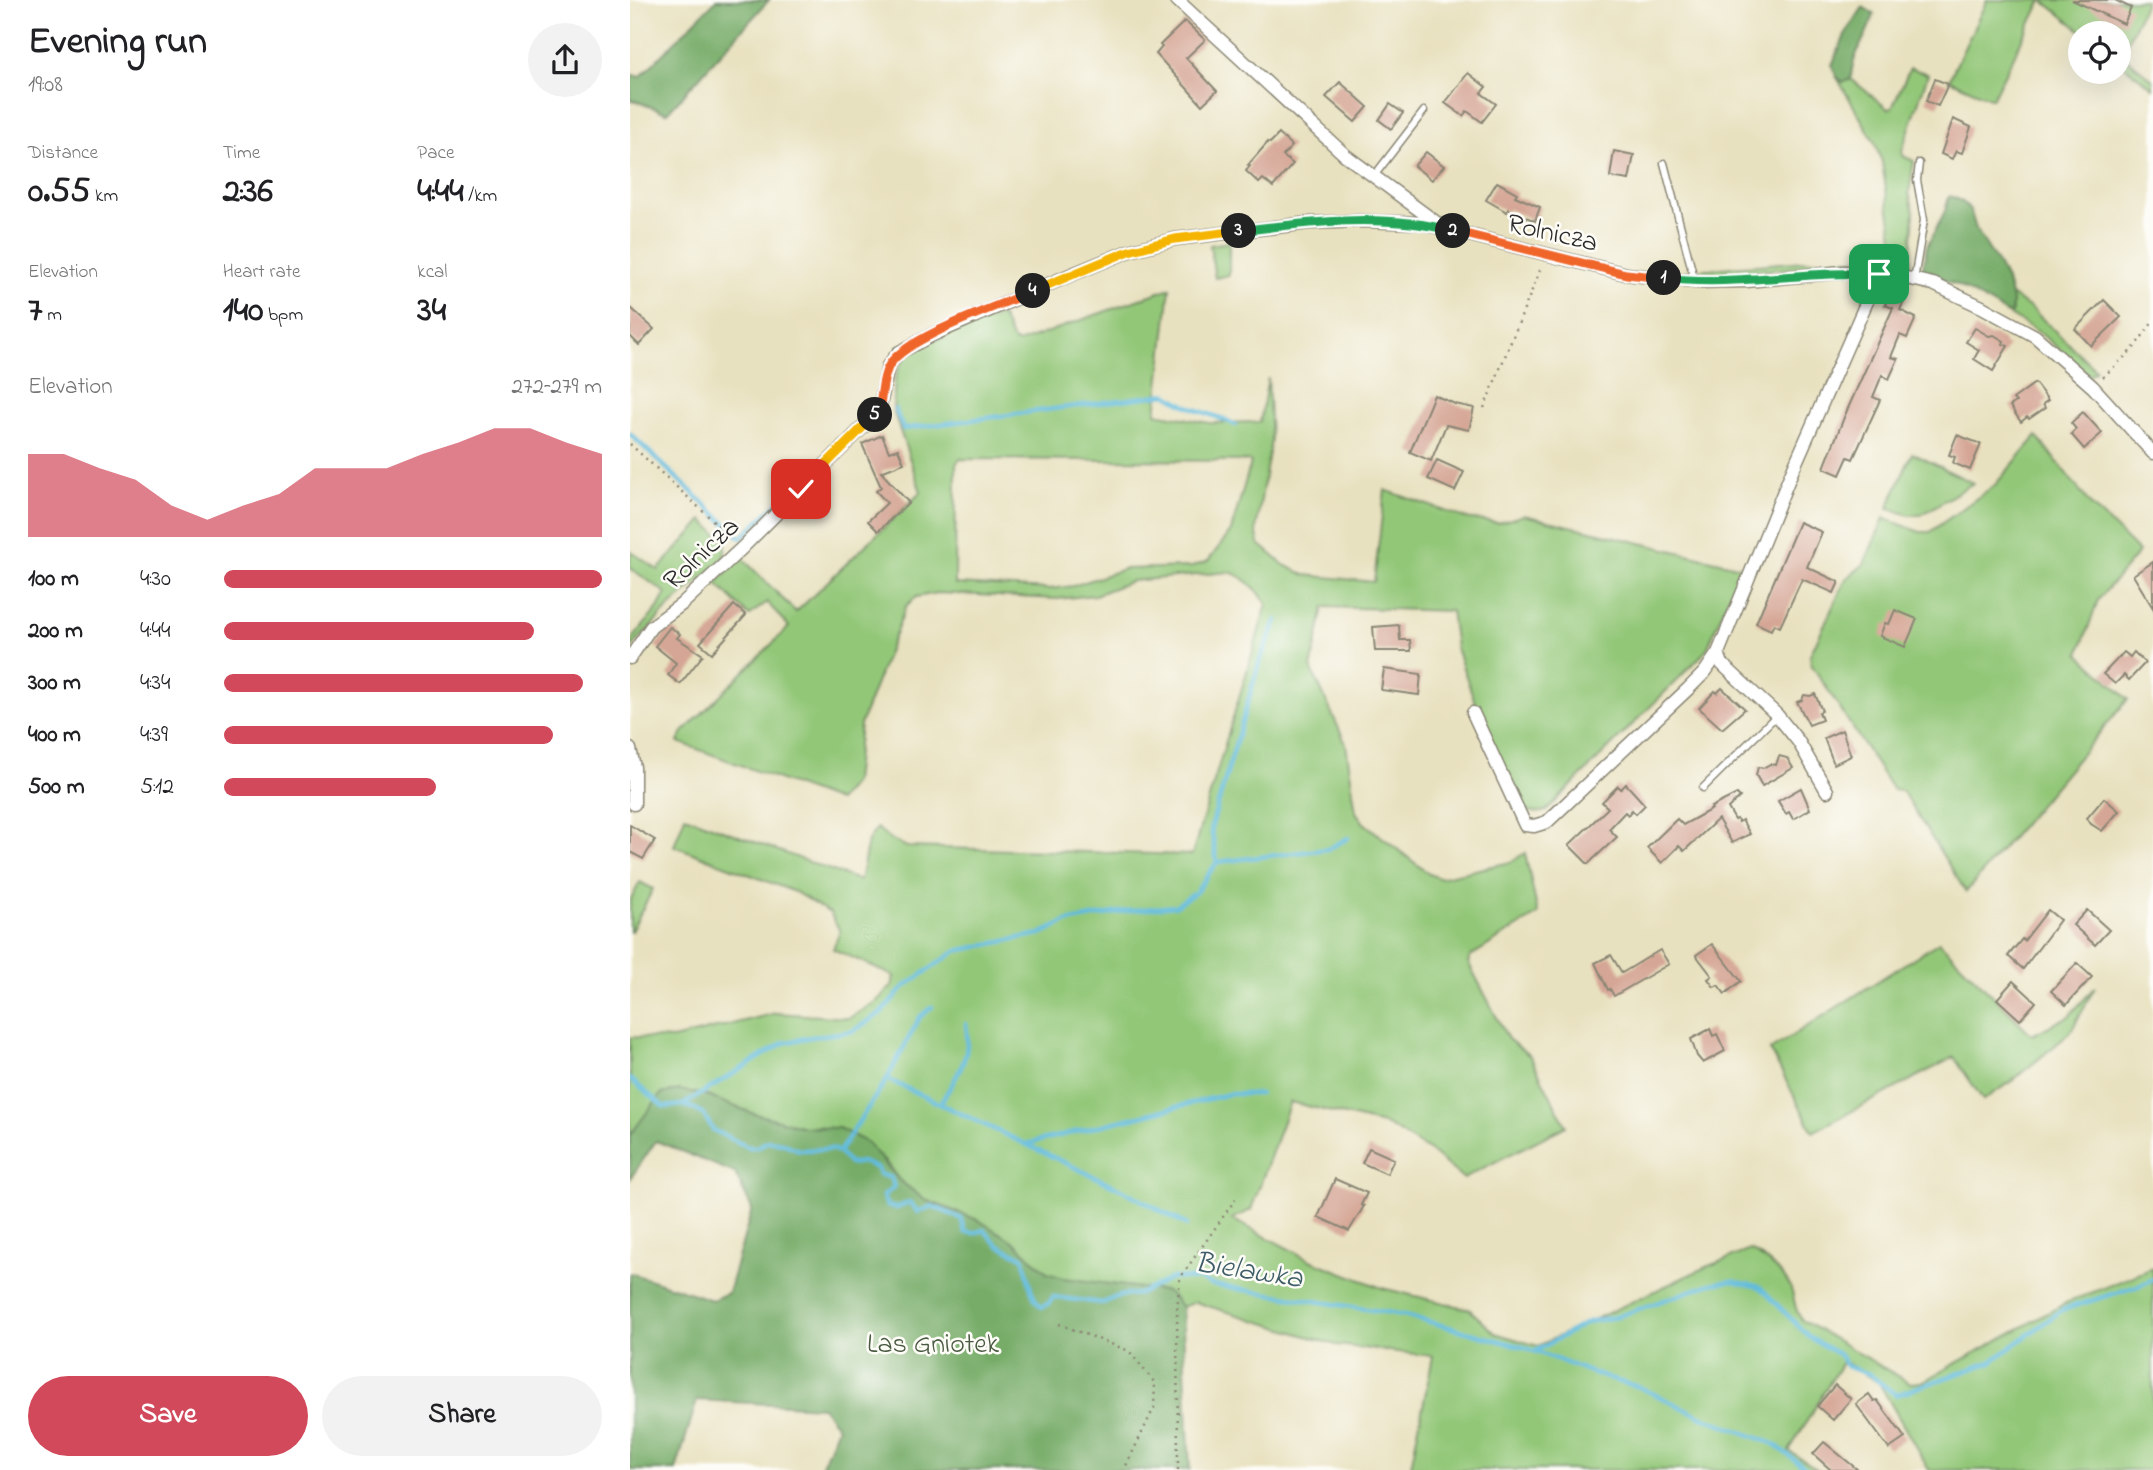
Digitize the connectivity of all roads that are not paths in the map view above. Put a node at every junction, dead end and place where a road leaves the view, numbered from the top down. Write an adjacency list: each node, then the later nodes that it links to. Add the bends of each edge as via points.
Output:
1 (1177, 0): 5 (street, via 1345,155)
2 (1424, 111): 5 (lane)
3 (1664, 163): 9 (lane)
4 (1919, 163): 8 (lane, via 1924,220)
5 (1374, 176): 6 (street)
6 (1444, 229): 9 (street, Rolnicza, via 1626,274); 12 (street, Rolnicza, via 1421,223 1361,221 1175,239 1129,251 932,335 898,353 888,366 879,411 742,548 651,627)
7 (1879, 274): 8 (street, Rolnicza); 9 (street, Rolnicza, via 1844,272); 11 (street)
8 (1914, 279): 10 (street, Rolnicza, via 1982,307 2035,336 2093,387)
9 (1695, 282)
10 (2153, 453)
11 (1718, 653): 13 (street, via 1705,672 1546,822 1534,825 1525,825); 14 (street, via 1722,664)
12 (630, 658)
13 (1473, 713)
14 (1777, 715): 16 (lane); 17 (street)
15 (630, 749): 18 (street)
16 (1703, 788)
17 (1827, 791)
18 (634, 804)

